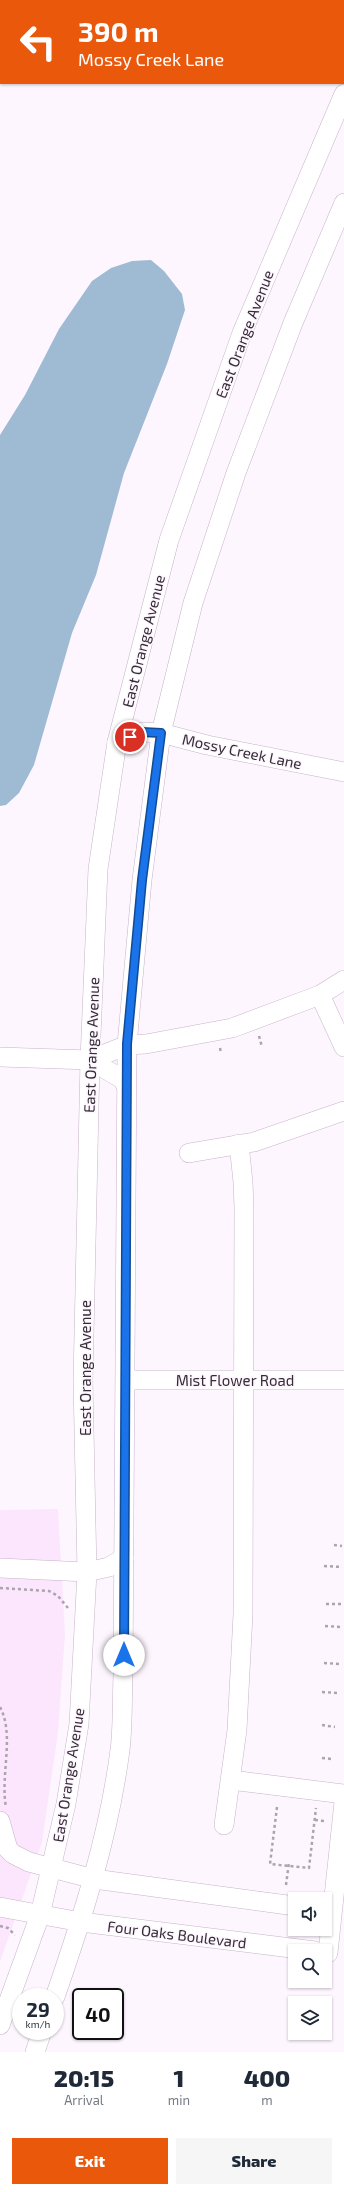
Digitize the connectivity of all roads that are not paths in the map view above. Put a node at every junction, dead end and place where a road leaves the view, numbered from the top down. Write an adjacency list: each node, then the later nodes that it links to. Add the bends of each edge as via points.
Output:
1 (344, 94): 4 (street, East Orange Avenue, via 242,334 169,540)
2 (344, 203): 3 (street, via 293,323 236,473 193,603)
3 (161, 733): 4 (street, Mossy Creek Lane, via 142,732); 6 (street, Mossy Creek Lane); 9 (street, via 142,880)
4 (117, 742): 12 (street, East Orange Avenue, via 98,869)
5 (344, 768): 6 (street)
6 (344, 772)
7 (344, 980): 8 (street)
8 (320, 995): 9 (street, via 232,1028 146,1044); 10 (street)
9 (127, 1044): 12 (street); 13 (street)
10 (344, 1047)
11 (0, 1057): 12 (street)
12 (90, 1060): 13 (street, via 122,1078); 22 (street, East Orange Avenue, via 83,1380)
13 (127, 1086): 17 (street)
14 (344, 1110): 15 (street, via 254,1142)
15 (239, 1144): 16 (street); 18 (street, via 243,1182)
16 (189, 1153)
17 (126, 1380): 18 (street, Mist Flower Road); 20 (street)
18 (245, 1380): 19 (street, Mist Flower Road); 23 (street, via 243,1614 237,1730)
19 (344, 1380)
20 (124, 1558): 22 (street, via 109,1567); 29 (street, via 120,1748 112,1801)
21 (0, 1568): 22 (street)
22 (87, 1572): 28 (street, East Orange Avenue, via 79,1724 66,1804)
23 (231, 1780): 24 (street); 27 (street)
24 (344, 1794)
25 (344, 1802): 32 (street)
26 (4, 1816): 28 (street, via 8,1849 29,1862)
27 (224, 1825)
28 (52, 1866): 29 (street); 33 (street, East Orange Avenue)
29 (94, 1879): 30 (street); 34 (street)
30 (288, 1905)
31 (0, 1908): 33 (street, Four Oaks Boulevard)
32 (334, 1912): 35 (street)
33 (40, 1915): 34 (street, Four Oaks Boulevard); 38 (street, East Orange Avenue)
34 (81, 1922): 36 (street, Four Oaks Boulevard); 37 (street)
35 (329, 1944)
36 (288, 1948)
37 (57, 1988)
38 (0, 2025)
39 (39, 2040): 40 (street)
40 (35, 2052)

